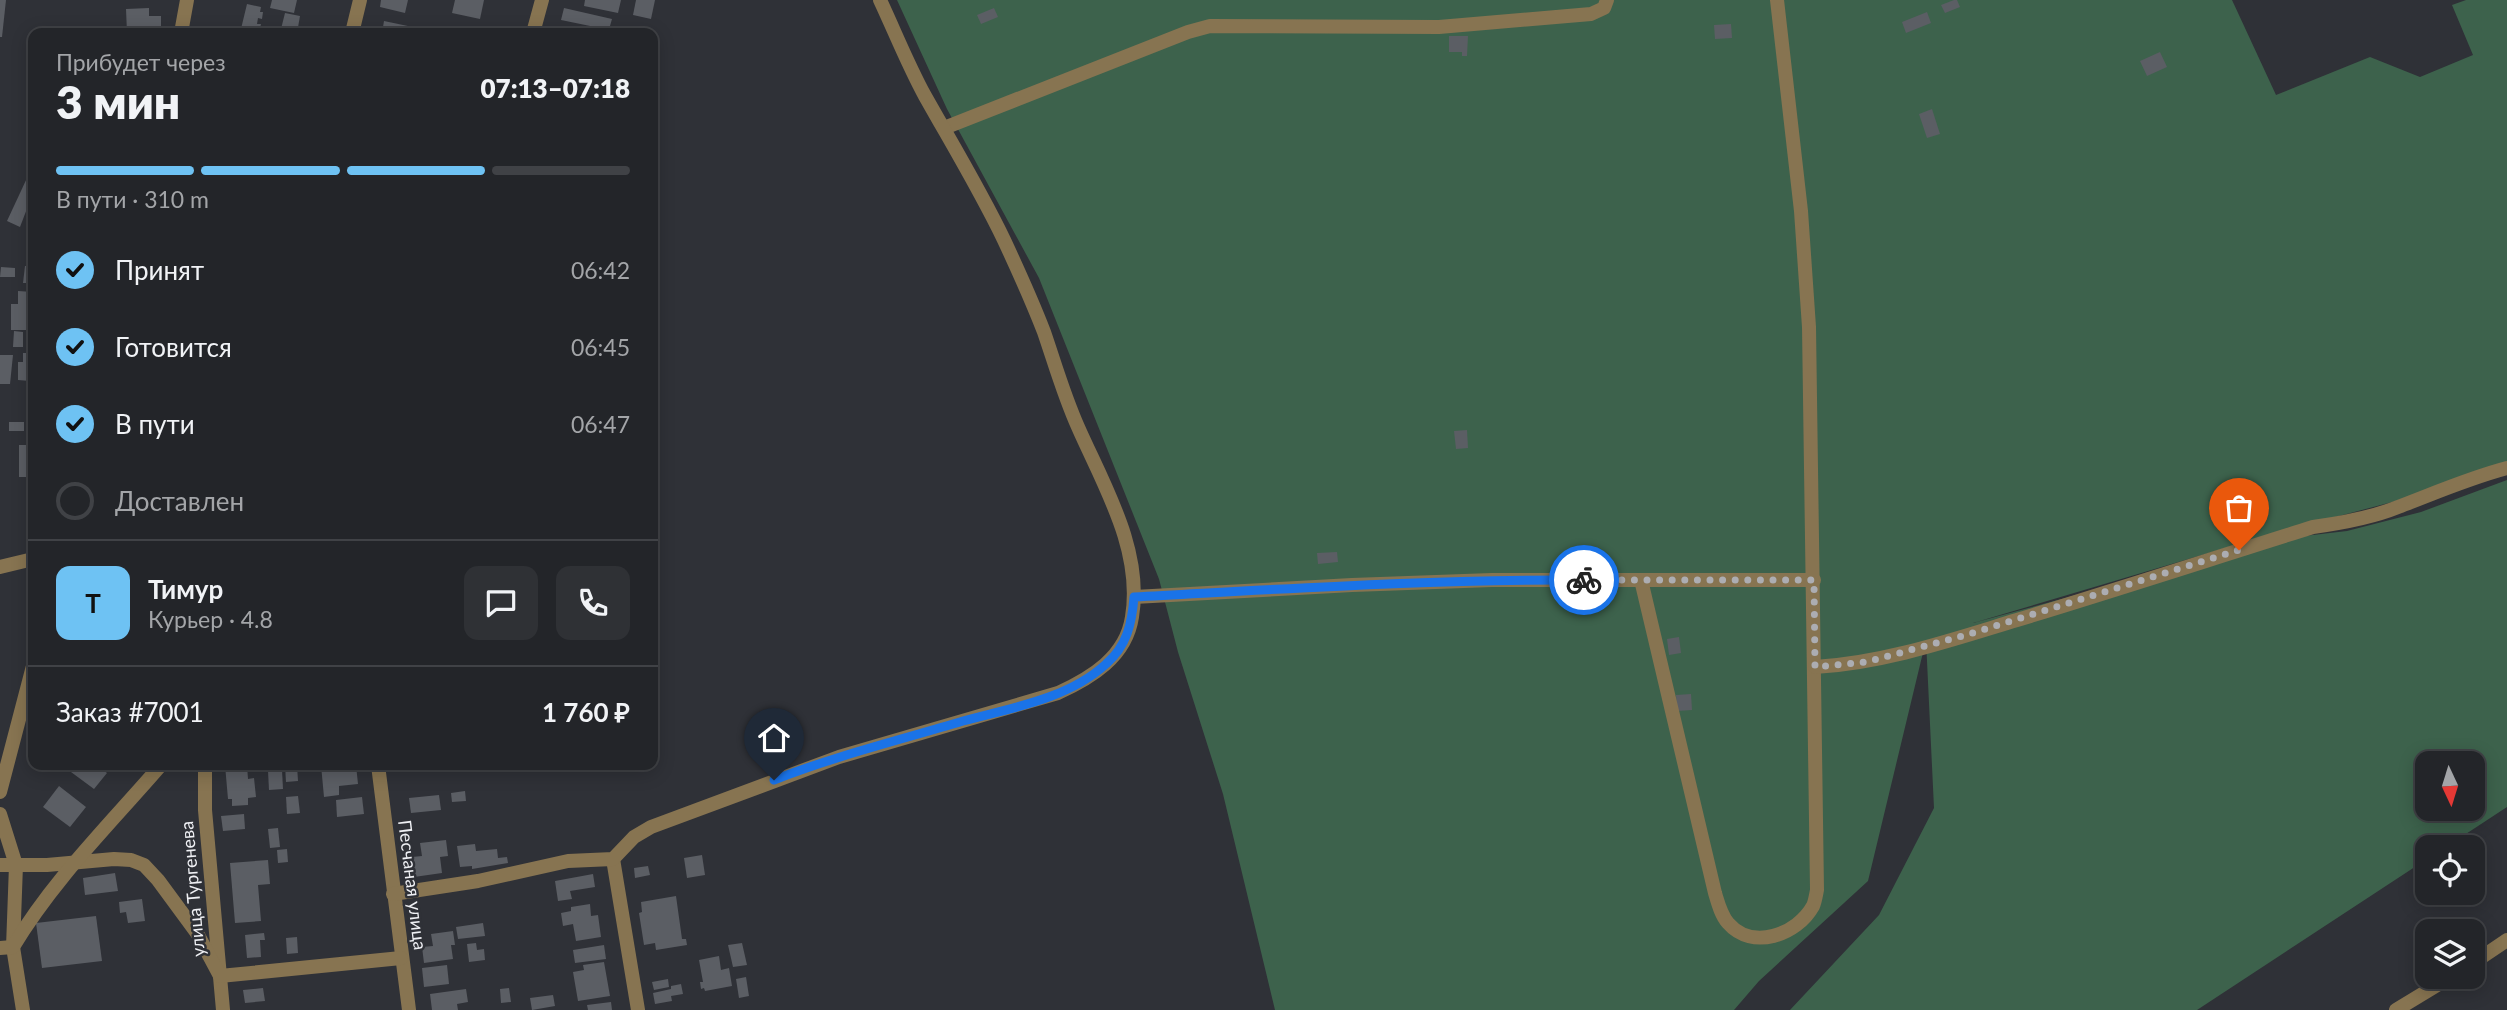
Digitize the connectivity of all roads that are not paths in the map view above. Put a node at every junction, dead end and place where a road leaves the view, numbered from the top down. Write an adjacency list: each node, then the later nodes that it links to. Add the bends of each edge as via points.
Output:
1 (187, 0): 7 (street)
2 (359, 0): 8 (street)
3 (542, 0): 9 (street)
4 (880, 0): 10 (street)
5 (1607, 0): 10 (street, via 1604,8 1591,14 1439,27 1210,26)
6 (1777, 0): 15 (street, via 1810,327)
7 (182, 28)
8 (353, 28)
9 (534, 28)
10 (944, 128): 16 (street, via 1027,289 1069,404 1117,515)
11 (2507, 468): 17 (street, via 2397,508 2313,527 1966,635 1870,661)
12 (28, 560): 13 (street)
13 (0, 567)
14 (1641, 580): 15 (street); 16 (street, via 1451,581); 17 (street, via 1714,893 1728,923 1740,933 1773,937 1790,930 1813,905 1817,890)
15 (1814, 580): 17 (street)
16 (1134, 597): 24 (street, via 1124,643 1086,680 1058,693 795,772 651,827)
17 (1815, 667)
18 (28, 685): 22 (street)
19 (157, 770): 25 (street)
20 (205, 770): 33 (street, улица Тургенева)
21 (379, 770): 28 (street, Песчаная улица)
22 (0, 792)
23 (0, 814): 27 (street)
24 (613, 859): 28 (street, via 568,861); 38 (street)
25 (76, 862): 27 (street); 30 (street); 33 (street, via 114,859 144,865 197,933)
26 (0, 864): 27 (street)
27 (16, 865): 30 (street)
28 (393, 894): 32 (street, Песчаная улица)
29 (2507, 940): 31 (street)
30 (7, 947): 35 (street)
31 (2485, 955)
32 (401, 958): 33 (street); 37 (street, Песчаная улица)
33 (220, 976): 36 (street, улица Тургенева)
34 (2431, 989): 39 (street)
35 (23, 1010)
36 (223, 1010)
37 (409, 1010)
38 (638, 1010)
39 (2396, 1010)

